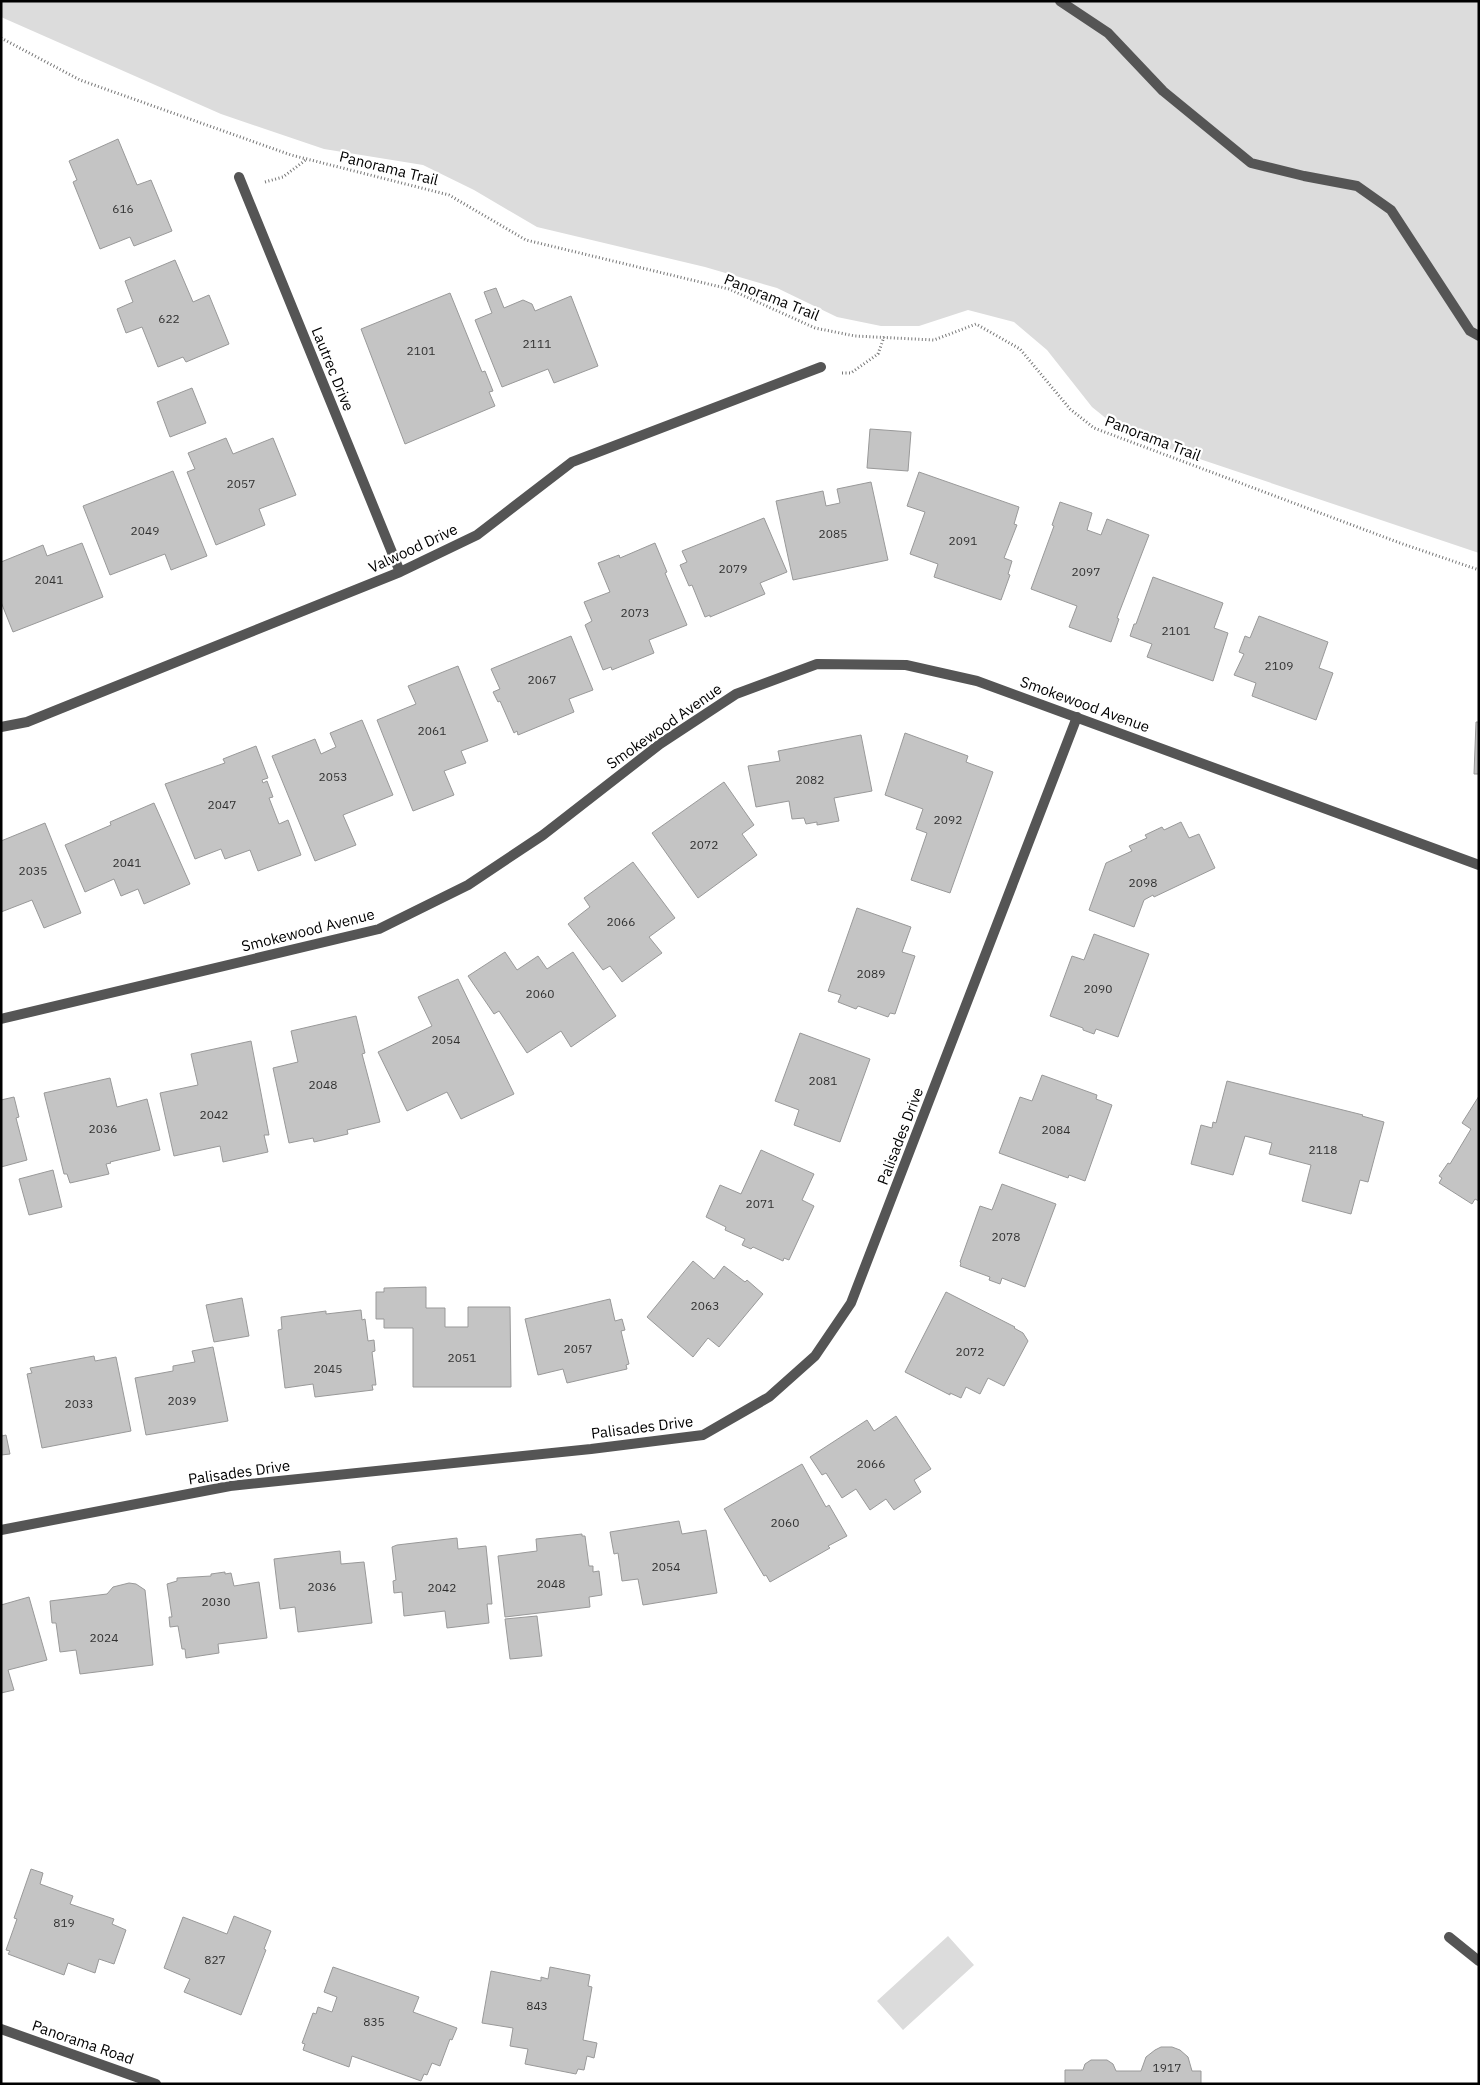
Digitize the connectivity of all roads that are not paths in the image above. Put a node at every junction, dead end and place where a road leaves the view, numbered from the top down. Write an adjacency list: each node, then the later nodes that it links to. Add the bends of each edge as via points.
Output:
1 (1060, 1): 3 (street, via 1108,33 1163,91 1251,163 1357,186 1391,210 1470,331)
2 (238, 177): 5 (street, Lautrec Drive)
3 (1479, 336)
4 (816, 369): 5 (street, Valwood Drive, via 572,462 477,535)
5 (400, 572): 7 (street, Valwood Drive, via 27,722)
6 (1077, 717): 8 (street, Smokewood Avenue); 9 (street, Smokewood Avenue, via 977,681 906,665 817,664 736,694 660,744 543,835 468,885 379,929); 10 (street, Palisades Drive, via 851,1303 816,1356 770,1398 703,1435 230,1486)
7 (1, 728)
8 (1479, 865)
9 (1, 1019)
10 (1, 1530)
11 (1449, 1937): 12 (street)
12 (1479, 1961)
13 (1, 2029): 14 (street, Panorama Road)
14 (156, 2084)

